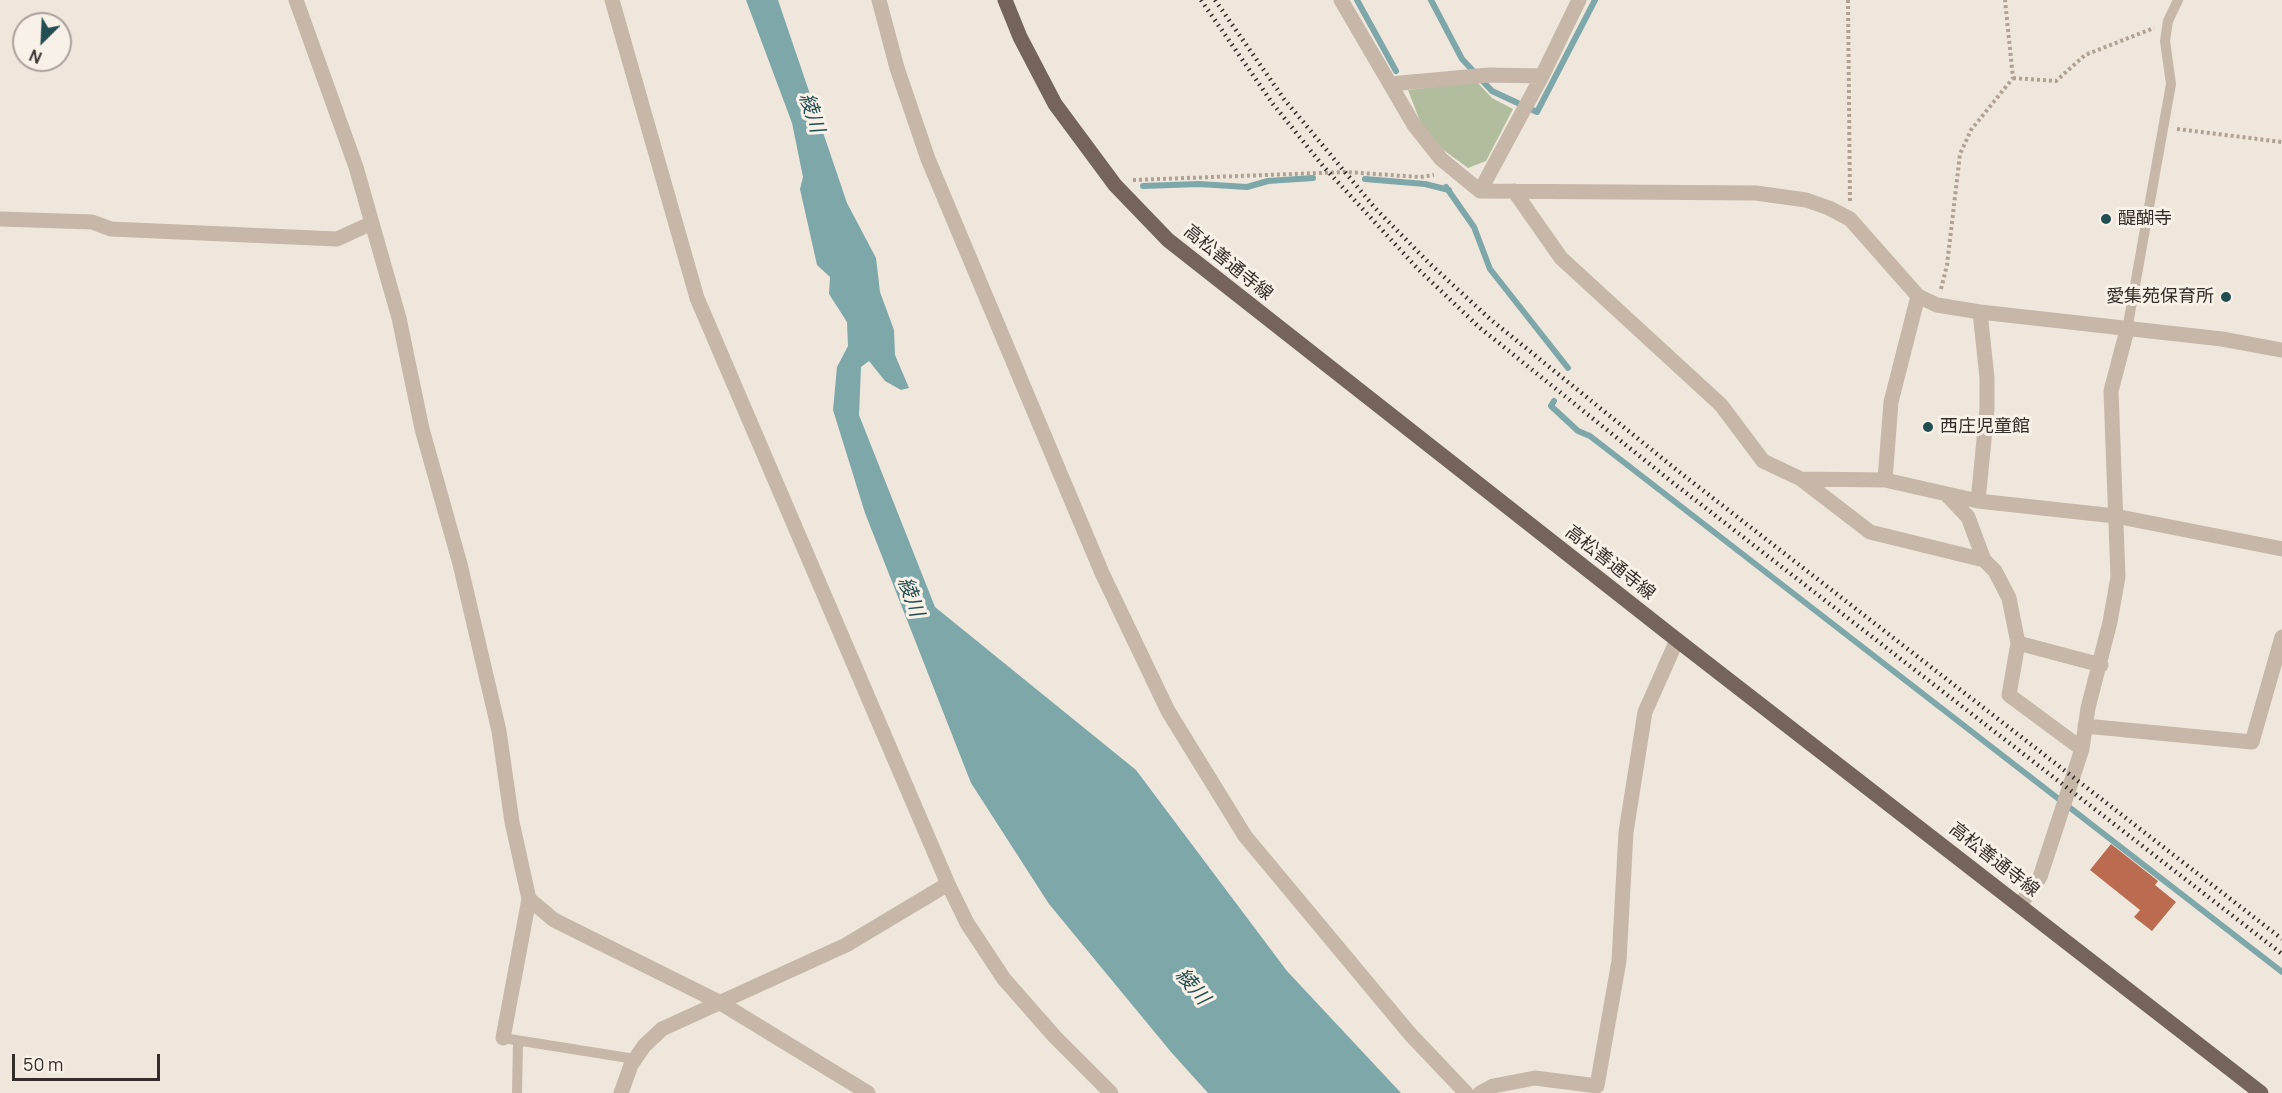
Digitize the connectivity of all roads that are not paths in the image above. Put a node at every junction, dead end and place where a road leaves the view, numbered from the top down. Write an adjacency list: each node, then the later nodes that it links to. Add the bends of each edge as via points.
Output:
1 (296, 0): 13 (street, via 357,167)
2 (612, 0): 31 (street, via 697,298)
3 (879, 0): 41 (street, via 928,159 1102,573 1168,711 1245,836 1410,1034)
4 (1005, 0): 26 (main road, 高松善通寺線, via 1051,96 1115,185 1168,240)
5 (1341, 0): 9 (street)
6 (1579, 0): 8 (street)
7 (2178, 0): 16 (lane, via 2168,21 2165,41 2171,84)
8 (1542, 76): 9 (street, via 1489,75); 10 (street)
9 (1390, 84): 10 (street, via 1414,125 1455,172)
10 (1480, 190): 11 (street)
11 (1514, 191): 14 (street, via 1756,194 1806,200 1850,219); 18 (street, via 1561,258 1721,405 1762,461)
12 (0, 219): 13 (street, via 92,222 111,229 337,239)
13 (372, 223): 32 (street, via 477,635 499,731 512,822)
14 (1918, 296): 15 (street, via 1937,305); 19 (street, via 1891,402)
15 (1980, 312): 16 (street); 21 (street, via 1988,409)
16 (2127, 330): 17 (street, via 2222,339); 22 (street, via 2111,391)
17 (2282, 350)
18 (1801, 479): 19 (street); 24 (street, via 1870,532)
19 (1885, 480): 20 (street)
20 (1946, 494): 21 (street); 24 (street, via 1968,517)
21 (1978, 501): 22 (street)
22 (2115, 516): 23 (street); 28 (street, via 2118,577)
23 (2282, 549)
24 (1984, 560): 27 (street, via 1995,571 2009,598)
25 (2282, 637): 29 (street, via 2252,742)
26 (1677, 640): 33 (main road, 高松善通寺線); 42 (street, via 1645,712 1626,832 1618,961 1597,1086 1535,1078 1493,1086)
27 (2018, 643): 28 (street); 30 (street, via 2009,694)
28 (2101, 665): 29 (street)
29 (2085, 726): 30 (street)
30 (2082, 749): 33 (street, via 2040,877)
31 (948, 884): 34 (street, via 846,945); 40 (street, via 967,923 1004,979)
32 (529, 899): 34 (street, via 554,920); 35 (street)
33 (2020, 905): 43 (main road, 高松善通寺線)
34 (719, 1002): 36 (street, via 662,1029); 39 (street)
35 (511, 1040): 36 (lane); 37 (lane)
36 (635, 1059): 38 (street)
37 (516, 1093)
38 (621, 1093)
39 (868, 1093)
40 (1111, 1093)
41 (1466, 1093)
42 (1480, 1093)
43 (2261, 1093)

